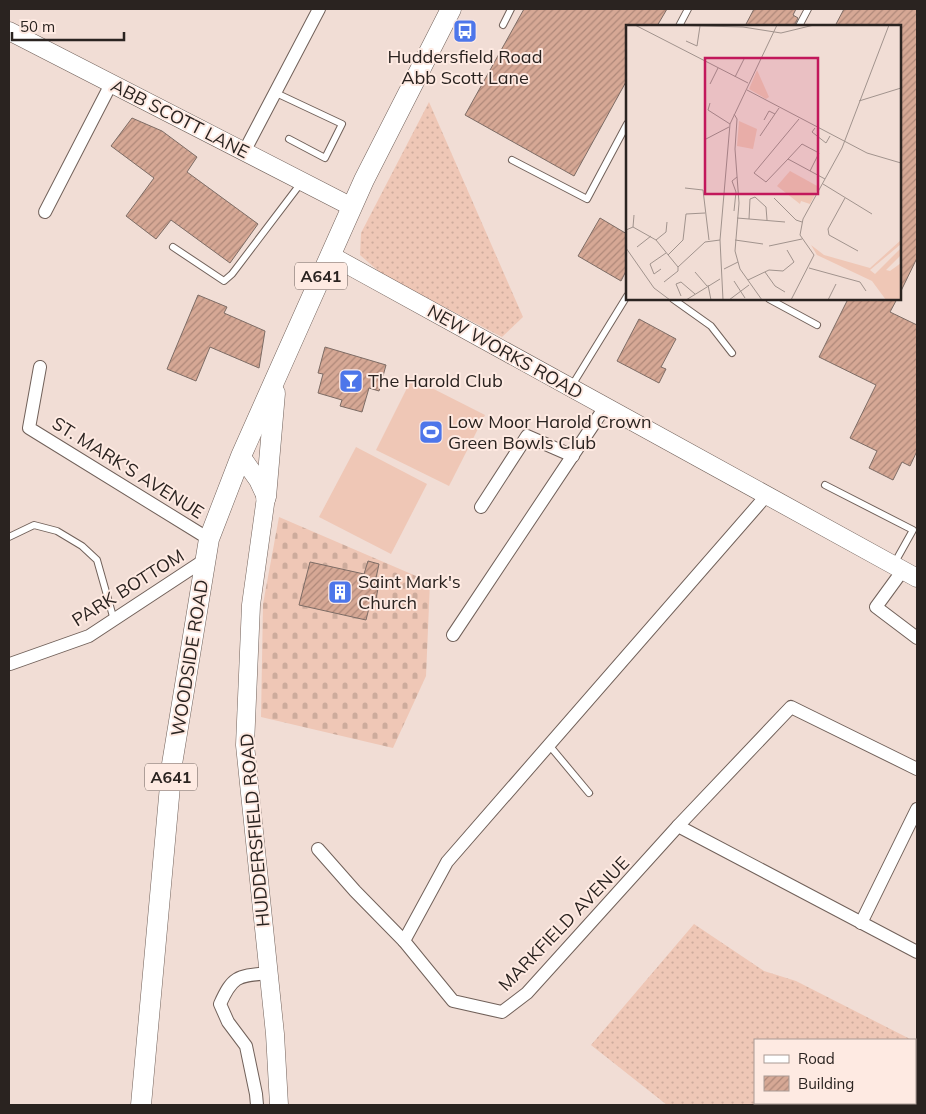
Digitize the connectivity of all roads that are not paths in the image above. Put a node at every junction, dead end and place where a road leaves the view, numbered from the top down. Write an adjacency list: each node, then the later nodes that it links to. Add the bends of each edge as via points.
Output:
1 (319, 9): 11 (street)
2 (451, 9): 17 (main road, A641)
3 (511, 9): 6 (lane)
4 (688, 9): 7 (lane)
5 (808, 9): 8 (lane)
6 (503, 25)
7 (680, 25)
8 (800, 25)
9 (9, 31): 10 (street, ABB SCOTT LANE)
10 (111, 84): 14 (street, ABB SCOTT LANE); 18 (street)
11 (276, 93): 13 (lane, via 342,124 325,158); 14 (street)
12 (626, 126): 15 (lane, via 587,198)
13 (289, 139)
14 (244, 152): 16 (street, ABB SCOTT LANE)
15 (512, 160)
16 (302, 182): 17 (street, ABB SCOTT LANE); 19 (lane, via 224,281)
17 (352, 207): 20 (main road, A641)
18 (46, 212)
19 (173, 247)
20 (330, 255): 27 (main road, A641); 28 (street, NEW WORKS ROAD)
21 (626, 298): 28 (lane)
22 (674, 300): 25 (lane, via 711,326)
23 (772, 300): 24 (lane)
24 (817, 325)
25 (732, 353)
26 (40, 367): 38 (street, ST. MARK'S AVENUE, via 29,428)
27 (278, 374): 30 (main road, A641); 34 (main road)
28 (570, 388): 29 (street, NEW WORKS ROAD)
29 (604, 407): 31 (street); 33 (street, NEW WORKS ROAD)
30 (242, 456): 34 (street); 38 (main road, WOODSIDE ROAD / A641)
31 (573, 456): 35 (street, via 527,436); 42 (street)
32 (825, 485): 36 (lane)
33 (766, 496): 40 (street, NEW WORKS ROAD); 45 (street)
34 (266, 498): 54 (street, HUDDERSFIELD ROAD, via 251,605 245,745)
35 (481, 507)
36 (915, 530): 40 (lane)
37 (9, 537): 41 (lane, via 34,526 58,531 82,546 97,560)
38 (209, 539): 39 (main road, WOODSIDE ROAD / A641)
39 (206, 559): 41 (street, PARK BOTTOM); 55 (main road, WOODSIDE ROAD / A641, via 172,764)
40 (905, 571): 43 (street, via 876,607)
41 (114, 620): 44 (street, PARK BOTTOM, via 90,636)
42 (452, 635)
43 (917, 638)
44 (10, 664)
45 (549, 745): 47 (lane); 52 (street, via 447,862)
46 (917, 769): 49 (street, MARKFIELD AVENUE, via 791,707)
47 (589, 793)
48 (917, 809): 51 (street)
49 (678, 826): 51 (street); 52 (street, MARKFIELD AVENUE, via 527,993 502,1012 452,1001)
50 (318, 849): 52 (street, MARKFIELD AVENUE)
51 (862, 923): 53 (street)
52 (404, 941)
53 (917, 952)
54 (269, 974): 56 (street, via 243,976 229,985 220,1004 228,1022 246,1046); 57 (street, HUDDERSFIELD ROAD)
55 (141, 1105)
56 (256, 1105)
57 (279, 1105)

